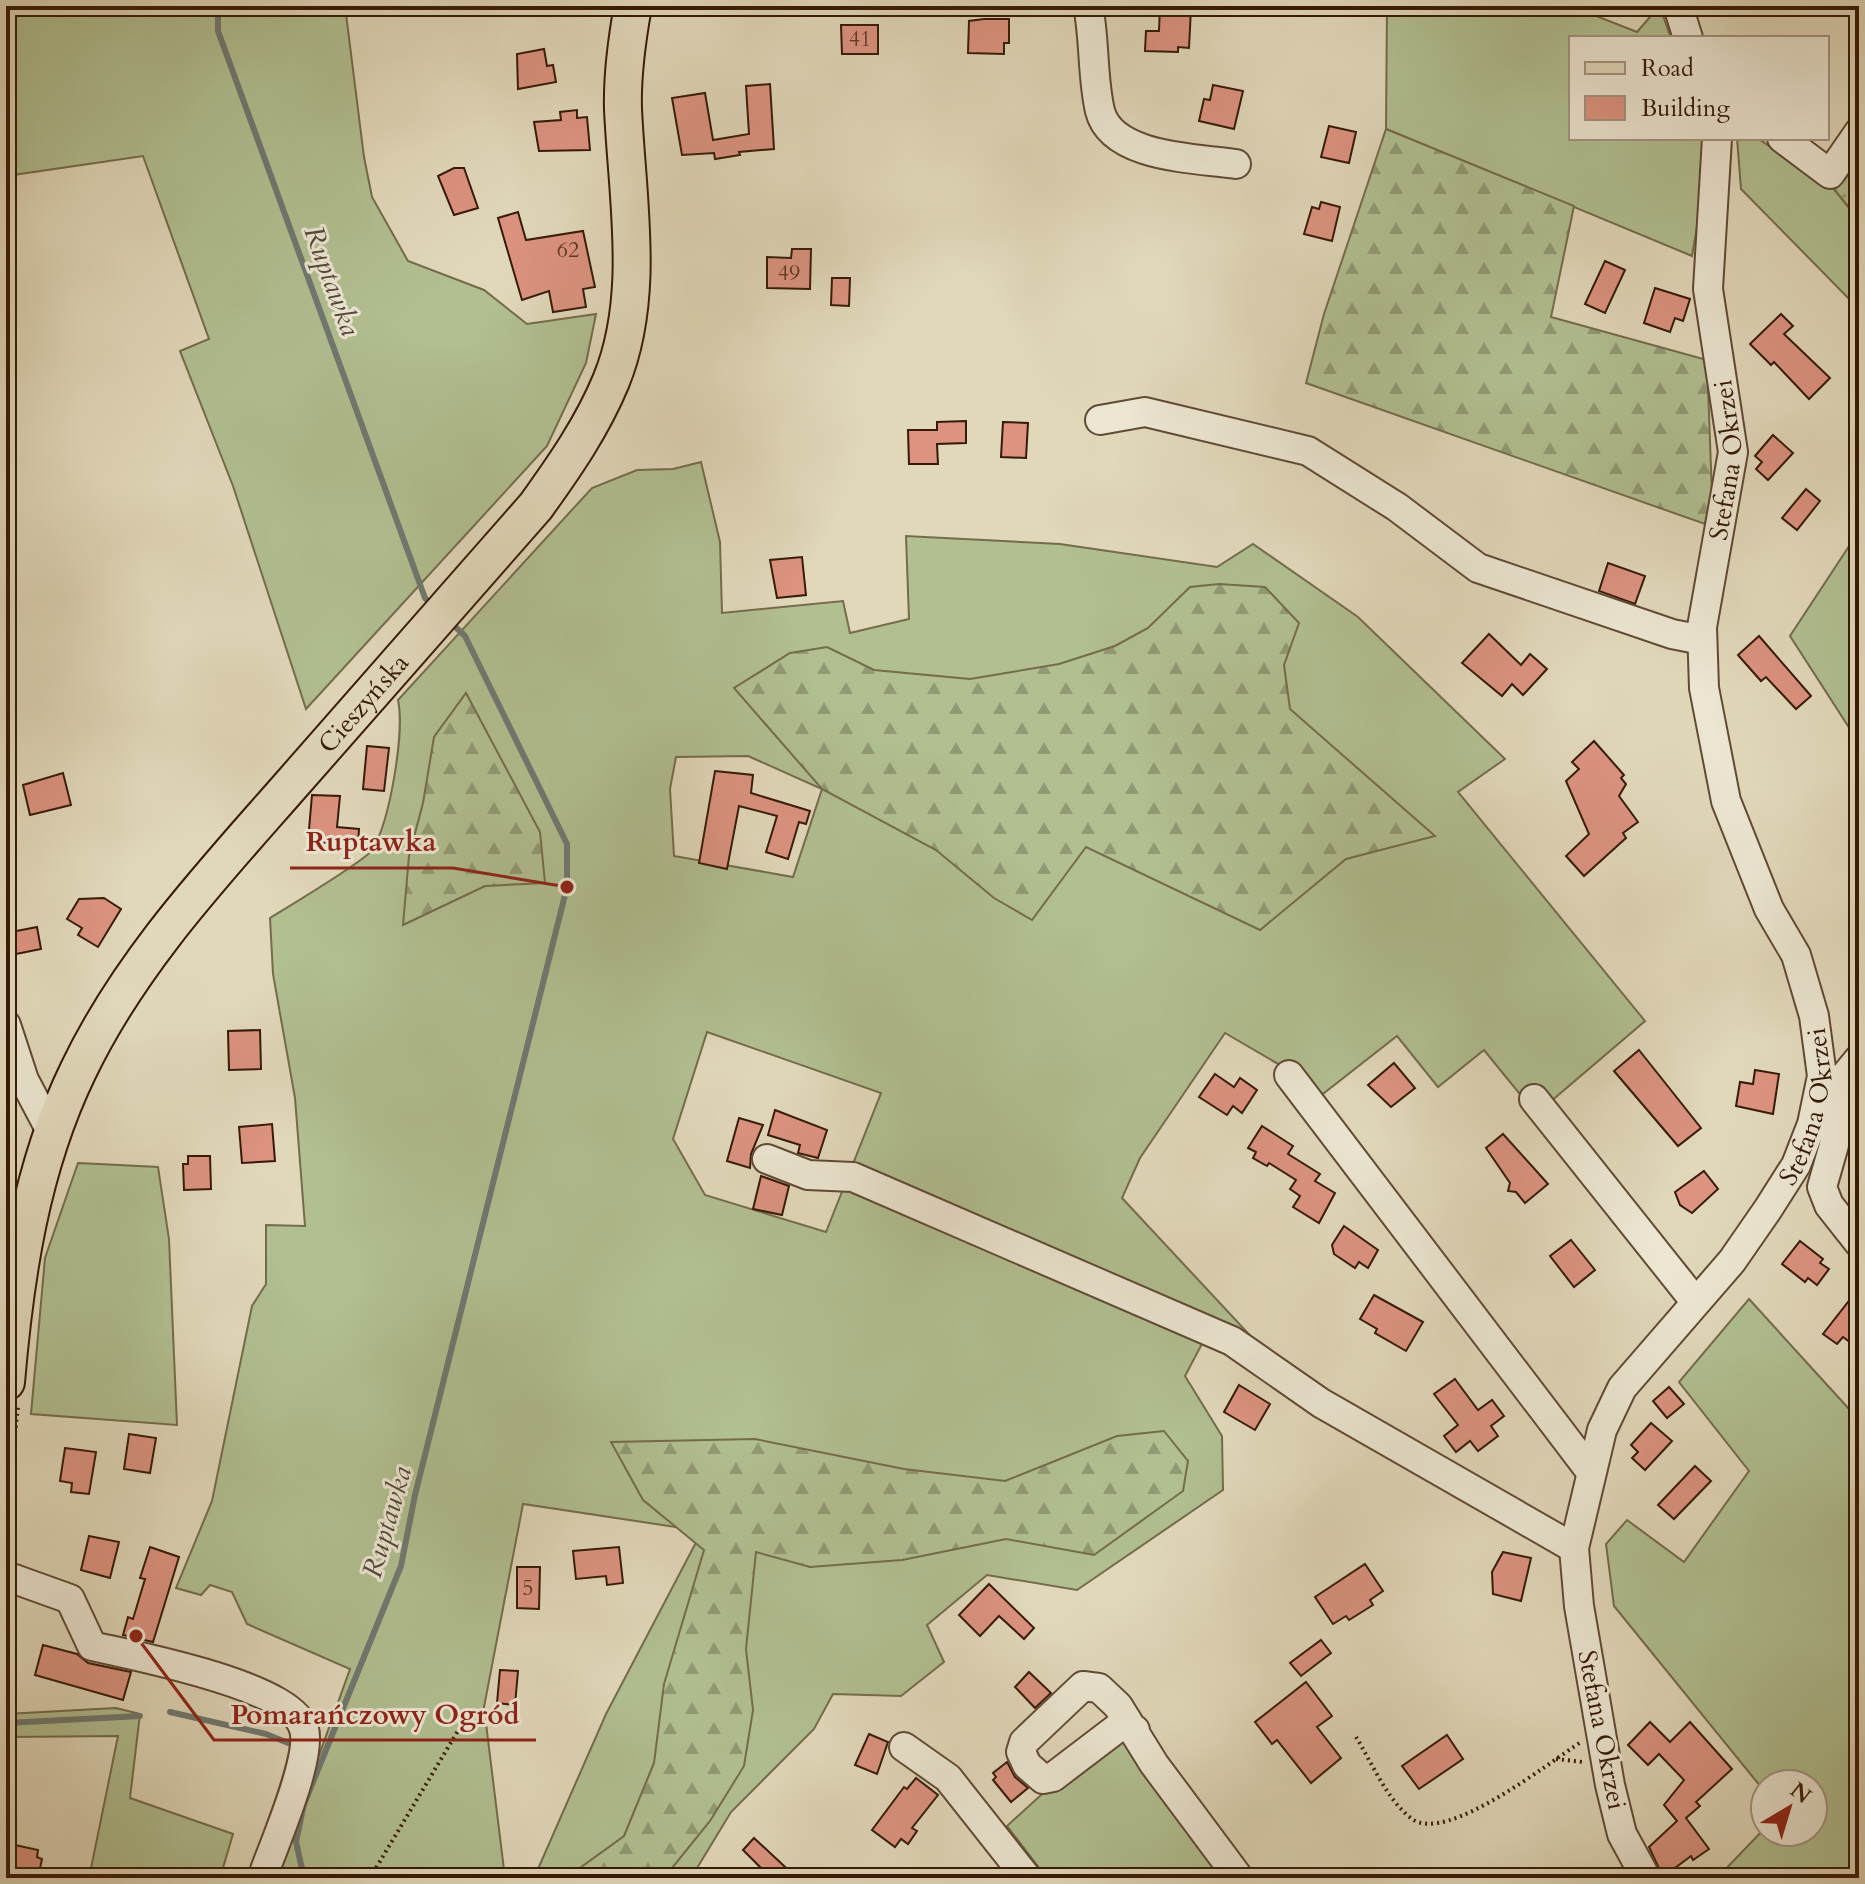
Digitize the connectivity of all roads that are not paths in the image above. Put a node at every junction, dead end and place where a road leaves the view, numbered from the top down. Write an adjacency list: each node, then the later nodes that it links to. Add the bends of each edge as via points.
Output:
1 (633, 6): 16 (main road, Cieszyńska, via 623,108 631,274 612,379 570,459 536,506 161,937 113,1006 78,1070)
2 (1088, 6): 8 (street, via 1100,112 1110,132 1140,149)
3 (1678, 6): 4 (street)
4 (1687, 36)
5 (1859, 132): 7 (street, via 1830,174)
6 (1717, 140): 10 (street, Stefana Okrzei, via 1708,289 1733,452)
7 (1785, 140)
8 (1236, 164)
9 (1100, 420): 10 (street, via 1145,412 1308,451 1397,507 1478,568)
10 (1702, 640): 14 (street, Stefana Okrzei, via 1704,688 1726,801 1769,909 1796,955)
11 (6, 1025): 16 (street, via 24,1080)
12 (1859, 1059): 14 (street)
13 (1289, 1075): 22 (street)
14 (1831, 1079): 18 (street, via 1834,1145 1822,1187 1829,1205); 20 (street, Stefana Okrzei, via 1796,1165 1732,1261)
15 (1534, 1099): 20 (street)
16 (53, 1135): 19 (main road, Cieszyńska)
17 (767, 1159): 23 (street, via 808,1175 866,1182 1232,1341 1321,1403)
18 (1859, 1243)
19 (13, 1255): 21 (main road, Cieszyńska)
20 (1694, 1300): 22 (street, Stefana Okrzei, via 1622,1388 1602,1430)
21 (12, 1392)
22 (1591, 1472): 23 (street, Stefana Okrzei)
23 (1574, 1548): 30 (street, Stefana Okrzei, via 1579,1606 1622,1834)
24 (6, 1576): 27 (street, via 70,1599 92,1646 219,1675 295,1712 305,1730 302,1764)
25 (1135, 1730): 29 (street, via 1154,1764)
26 (904, 1747): 28 (street, via 948,1778)
27 (265, 1870)
28 (1027, 1878)
29 (1239, 1878)
30 (1646, 1878)

